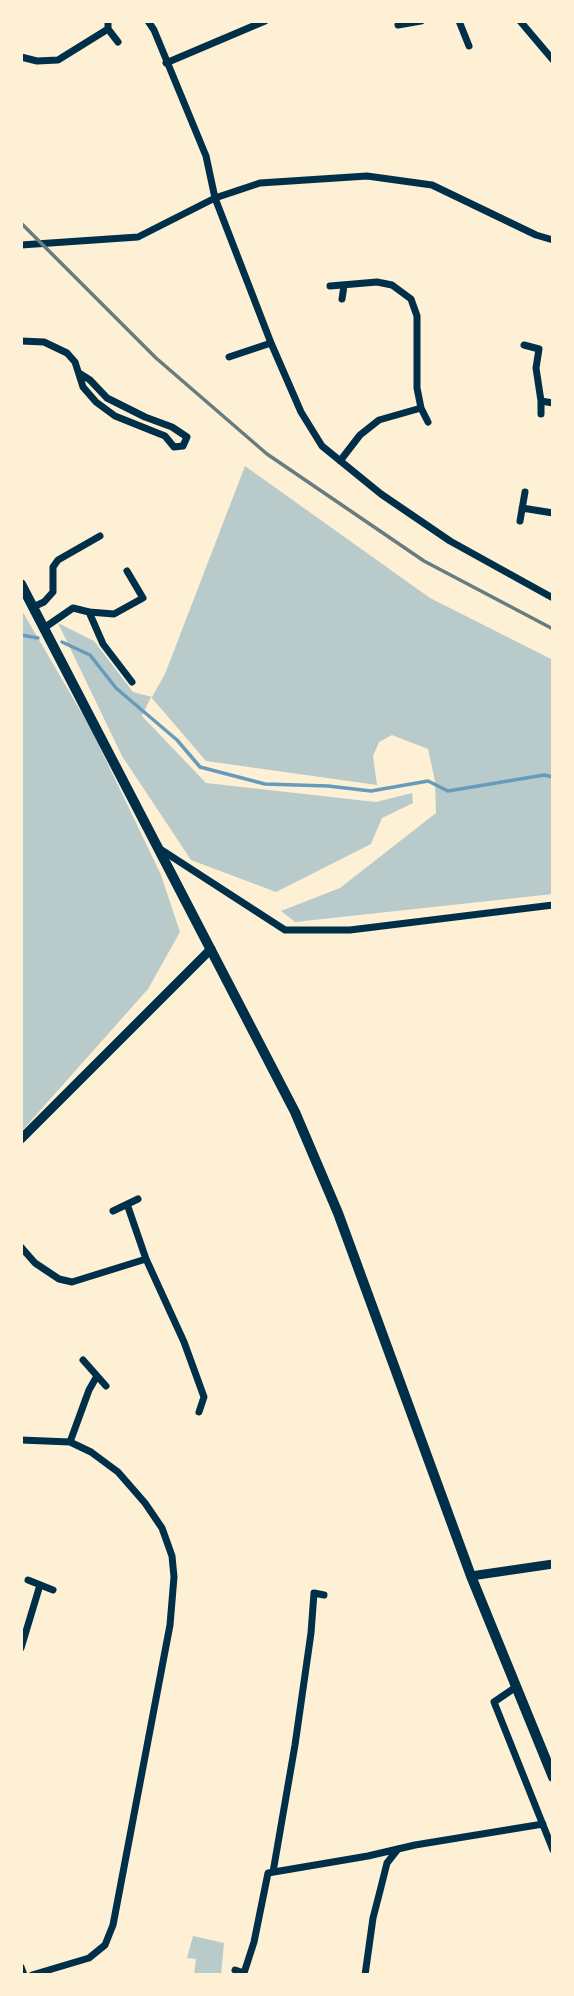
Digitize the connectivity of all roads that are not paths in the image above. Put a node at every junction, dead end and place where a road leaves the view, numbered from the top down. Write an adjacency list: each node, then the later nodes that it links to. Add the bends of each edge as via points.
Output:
1 (148, 21): 12 (street)
2 (265, 21): 12 (street)
3 (421, 21): 6 (street)
4 (459, 21): 9 (street)
5 (520, 21): 11 (street)
6 (398, 24)
7 (108, 25): 8 (street); 10 (street, via 58,60)
8 (118, 42)
9 (469, 46)
10 (21, 57)
11 (553, 60)
12 (166, 63): 13 (street, via 206,156)
13 (215, 198): 14 (street, via 260,183 367,176 432,185); 15 (street, via 138,237); 20 (street)
14 (553, 240)
15 (21, 245)
16 (330, 286): 17 (street)
17 (344, 286): 18 (street); 26 (street, via 377,282 392,285 411,299 417,316)
18 (342, 299)
19 (21, 341): 23 (street, via 57,347 75,362)
20 (271, 344): 22 (street); 29 (street, via 301,412 322,446)
21 (524, 345): 24 (street, via 538,349)
22 (229, 357)
23 (79, 373): 23 (street, via 107,398 187,437 183,446 174,447 164,436 115,416 83,387)
24 (541, 401): 25 (street); 27 (street)
25 (553, 403)
26 (421, 408): 28 (street); 29 (street, via 379,421 360,435)
27 (541, 414)
28 (428, 422)
29 (340, 461): 37 (street, via 450,541)
30 (525, 492): 31 (street)
31 (522, 508): 32 (street); 33 (street)
32 (553, 513)
33 (520, 521)
34 (100, 536): 38 (street, via 58,559 53,568 53,592)
35 (127, 571): 39 (street, via 143,598 114,614)
36 (21, 584): 38 (main road)
37 (553, 598)
38 (33, 607): 40 (main road)
39 (89, 612): 40 (street, via 73,608); 41 (street, via 103,644)
40 (44, 628): 42 (main road)
41 (132, 682)
42 (157, 847): 43 (street, via 285,930 351,930); 44 (main road)
43 (553, 905)
44 (211, 949): 45 (street); 58 (main road, via 296,1112 338,1213)
45 (21, 1139)
46 (138, 1199): 47 (street)
47 (127, 1204): 48 (street); 50 (street)
48 (113, 1211)
49 (21, 1247): 50 (street, via 35,1263 72,1282)
50 (146, 1259): 54 (street, via 204,1397)
51 (83, 1360): 52 (street)
52 (97, 1376): 53 (street); 56 (street)
53 (106, 1386)
54 (199, 1412)
55 (21, 1440): 56 (street)
56 (70, 1442): 73 (street, via 118,1472 145,1503 162,1528 174,1577 170,1625 113,1925 105,1945 89,1958)
57 (553, 1564): 58 (street)
58 (471, 1576): 64 (main road)
59 (28, 1580): 60 (street)
60 (40, 1585): 61 (street); 63 (street)
61 (53, 1590)
62 (324, 1595): 69 (street, via 314,1593 295,1745)
63 (21, 1648)
64 (516, 1687): 65 (main road); 66 (street, via 494,1702)
65 (553, 1777)
66 (542, 1824): 67 (street); 68 (street)
67 (398, 1849): 69 (street); 74 (street, via 387,1863)
68 (553, 1850)
69 (270, 1872): 71 (street, via 244,1973)
70 (21, 1967): 72 (street)
71 (234, 1970)
72 (24, 1975)
73 (32, 1975)
74 (365, 1975)

